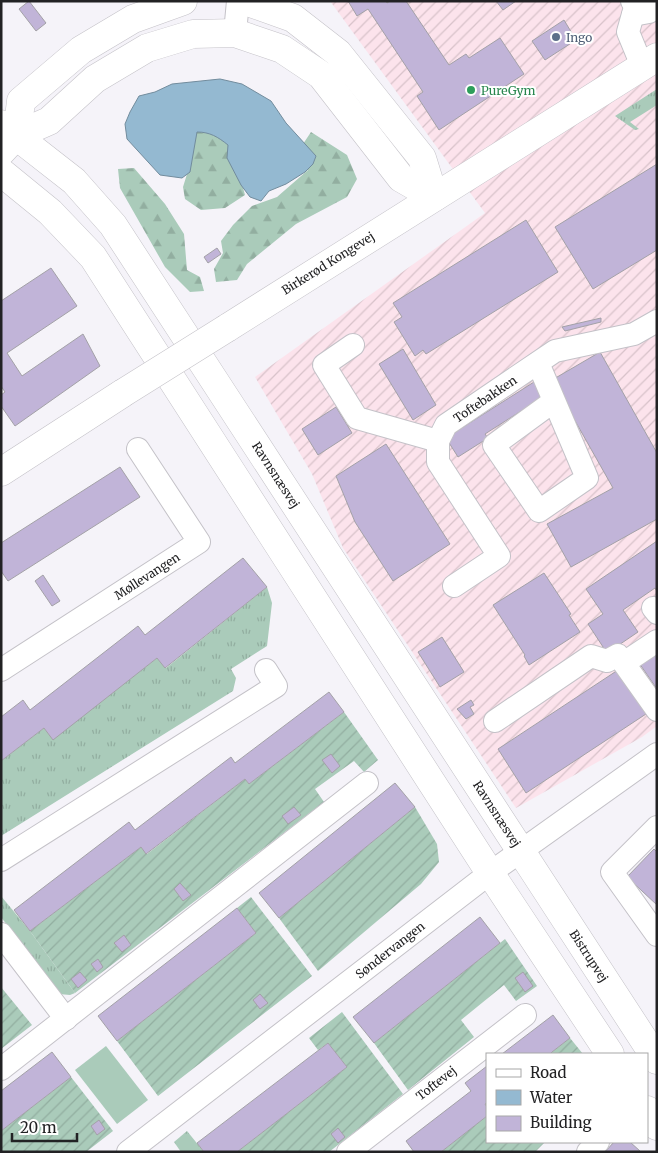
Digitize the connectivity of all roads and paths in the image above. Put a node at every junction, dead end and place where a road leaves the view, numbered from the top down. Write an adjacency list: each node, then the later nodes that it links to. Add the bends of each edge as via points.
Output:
1 (184, 1): 8 (main road, via 133,19 81,50 22,101)
2 (238, 1): 6 (street)
3 (245, 1): 10 (main road, via 293,18 338,53 422,158)
4 (657, 7): 5 (street, via 649,12)
5 (632, 8): 7 (street, via 628,32)
6 (235, 34): 8 (main road, via 193,34 147,48 95,79 49,120); 10 (main road, via 282,49 321,76 400,178)
7 (649, 62): 10 (main road, Birkerød Kongevej)
8 (6, 137): 28 (main road, Ravnsnæsvej, via 74,181 113,225)
9 (1, 172): 30 (main road, via 50,212 93,257)
10 (434, 197): 17 (main road, Birkerød Kongevej, bridge)
11 (657, 321): 13 (street, Toftebakken, via 634,334 555,351)
12 (353, 345): 15 (street, via 324,365 357,418)
13 (538, 363): 14 (street); 15 (street, Toftebakken, via 446,426)
14 (554, 401): 14 (street, via 587,478 539,511 494,445)
15 (438, 441): 18 (street, via 438,462 498,556)
16 (138, 449): 21 (street, Møllevangen, via 199,542)
17 (1, 472)
18 (454, 586)
19 (657, 641): 20 (street)
20 (624, 663): 23 (street); 24 (street, via 618,655 607,661 590,656)
21 (1, 670)
22 (266, 670): 29 (street, via 276,686)
23 (657, 710)
24 (495, 721)
25 (657, 754): 28 (street, Søndervangen)
26 (367, 784): 34 (street)
27 (657, 826): 32 (street, via 612,872)
28 (521, 851): 30 (street, Søndervangen); 36 (main road, Bistrupvej)
29 (1, 860)
30 (490, 873): 35 (main road); 41 (street, Søndervangen)
31 (1, 934): 34 (street)
32 (657, 935)
33 (525, 1015): 43 (street, Toftevej)
34 (66, 1019): 37 (street)
35 (609, 1053)
36 (657, 1060)
37 (1, 1069)
38 (648, 1112): 39 (main road)
39 (657, 1126)
40 (597, 1143): 44 (street)
41 (155, 1144): 42 (street, Søndervangen)
42 (128, 1152)
43 (348, 1152)
44 (588, 1152)

